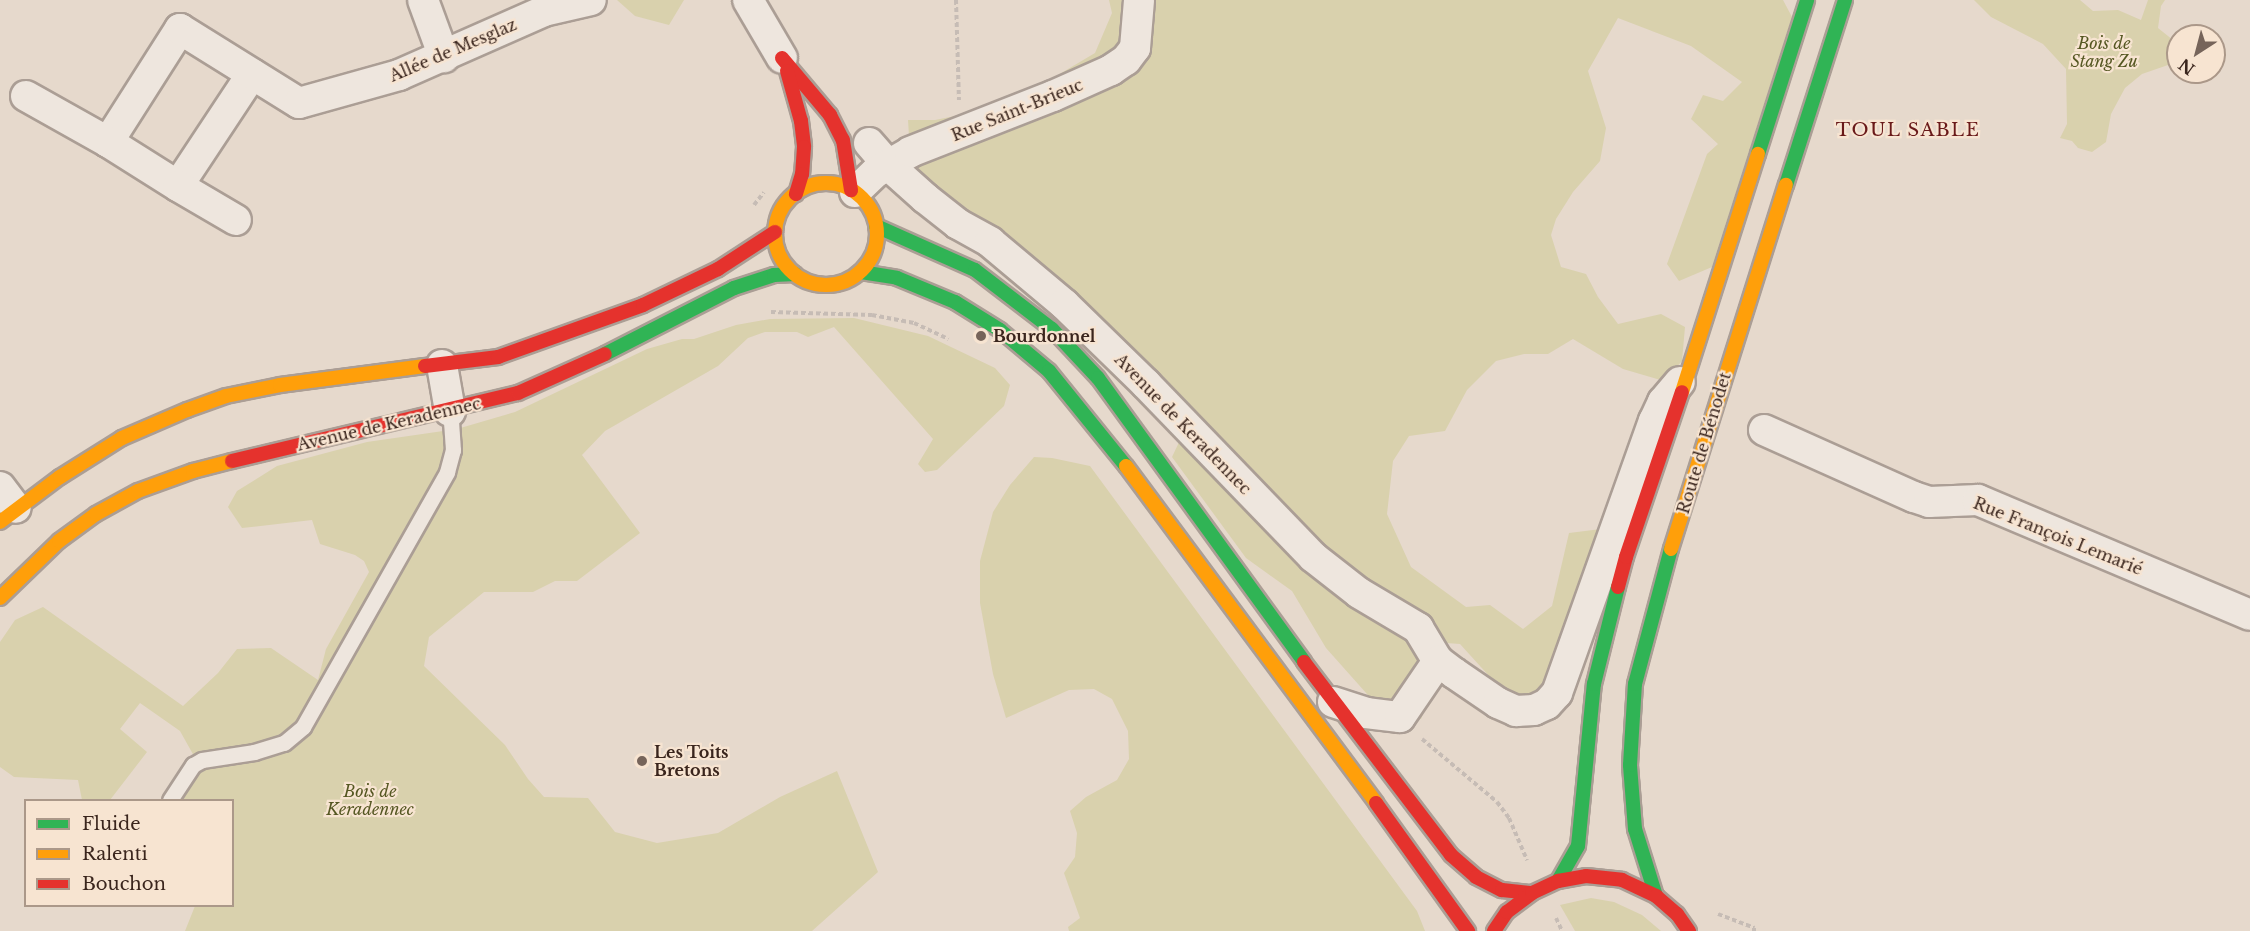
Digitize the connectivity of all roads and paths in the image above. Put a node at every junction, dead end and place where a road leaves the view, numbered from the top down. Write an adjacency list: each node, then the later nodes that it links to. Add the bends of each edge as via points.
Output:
1 (423, 0): 8 (street)
2 (591, 0): 8 (street, Allée de Mesglaz, via 544,11)
3 (748, 0): 9 (street)
4 (956, 0): 12 (path)
5 (1139, 0): 12 (street, Rue Saint-Brieuc, via 1135,48 1126,60 1094,78)
6 (1807, 0): 28 (street)
7 (1845, 0): 41 (street, Route de Bénodet, via 1665,567 1635,684 1630,732 1632,799 1635,829)
8 (444, 57): 10 (street, Allée de Mesglaz, via 399,75 299,104)
9 (782, 58): 17 (street, via 830,115 843,140); 18 (street, via 801,121 804,156)
10 (252, 74): 13 (street, Allée de Mesglaz, via 180,29); 16 (street)
11 (26, 96): 13 (street)
12 (961, 134): 14 (street, Rue Saint-Brieuc, via 910,152)
13 (108, 142): 16 (street)
14 (878, 153): 17 (street, Rue Saint-Brieuc); 34 (street, Avenue de Keradennec, via 958,224 990,242 1064,304 1313,557 1359,593 1418,628)
15 (770, 184): 19 (path)
16 (178, 186): 20 (street)
17 (853, 191): 18 (street, via 820,184); 21 (street, via 872,213)
18 (796, 194): 22 (street, via 782,211)
19 (752, 209)
20 (236, 220)
21 (876, 225): 23 (street, via 873,256); 35 (street, via 983,275 1072,350 1098,378)
22 (776, 232): 24 (street, via 784,262); 27 (street, via 718,269 643,305 498,357)
23 (861, 272): 24 (street, via 846,281 825,285); 43 (street, via 897,278 955,302 1000,330 1049,371 1148,492)
24 (795, 274): 29 (street, Avenue de Keradennec, via 774,275 734,288 618,348 518,393)
25 (764, 312): 26 (path, via 872,315 914,323)
26 (955, 342)
27 (442, 365): 29 (street); 31 (street, via 280,385 226,396 122,438)
28 (1689, 372): 34 (street, Avenue de Keradennec, via 1663,402 1654,421 1557,693 1534,710 1516,711 1474,688); 39 (street, via 1626,557 1605,633 1590,710 1578,846)
29 (450, 411): 32 (street, Avenue de Keradennec, via 214,466 138,491 96,514 59,541); 37 (lane, via 453,450 447,472 303,727 284,743 202,760 193,765)
30 (1764, 430): 33 (street, Rue François Lemarié, via 1929,502 1978,500)
31 (5, 506)
32 (0, 598)
33 (2250, 615)
34 (1438, 661): 36 (street)
35 (1333, 702): 36 (street, via 1375,715); 40 (street, via 1451,855 1488,884 1502,890)
36 (1400, 717): 38 (path, via 1497,802 1509,818)
37 (171, 799)
38 (1529, 863)
39 (1558, 880): 40 (street); 41 (street, via 1586,876 1622,880)
40 (1532, 892): 44 (street, via 1507,912)
41 (1656, 896): 45 (street)
42 (1712, 911): 46 (path)
43 (1468, 931)
44 (1494, 931)
45 (1689, 931)
46 (1754, 931)

